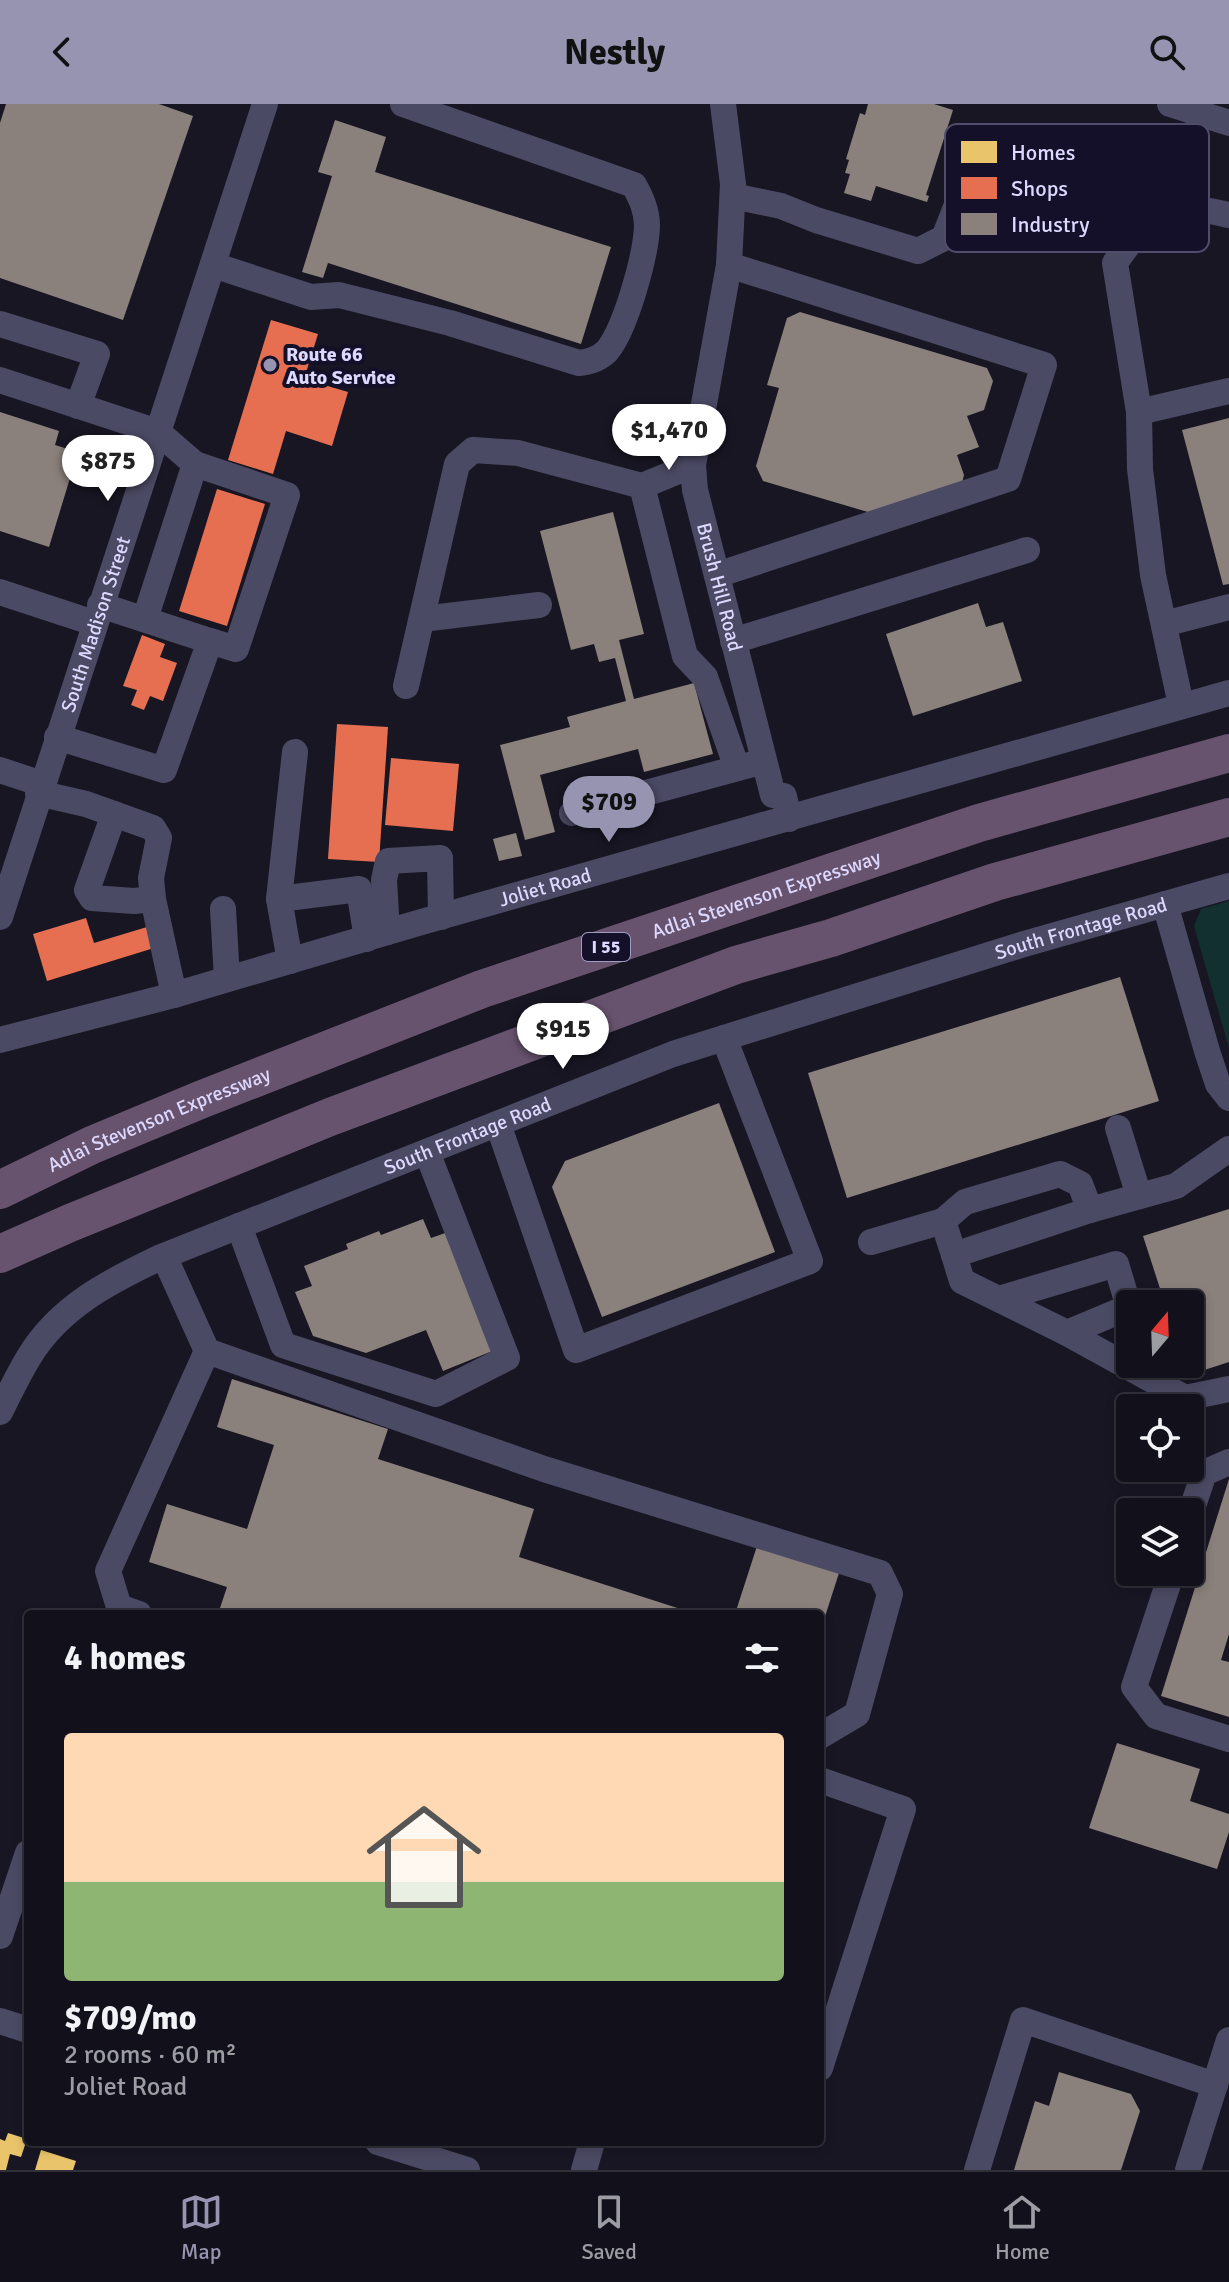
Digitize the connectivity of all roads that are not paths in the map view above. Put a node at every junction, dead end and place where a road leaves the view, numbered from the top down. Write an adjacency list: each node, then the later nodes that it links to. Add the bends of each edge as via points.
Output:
1 (265, 104): 11 (street, South Madison Street)
2 (403, 104): 11 (street, via 634,185 644,203 644,247 620,326 601,355 579,363 339,295 311,297)
3 (723, 104): 6 (street, Brush Hill Road)
4 (1170, 104): 5 (street)
5 (1229, 123)
6 (733, 196): 9 (street, via 781,206 918,251); 12 (street, Brush Hill Road)
7 (1209, 211): 8 (street)
8 (1229, 215)
9 (945, 235)
10 (1122, 252): 17 (street, via 1115,263)
11 (213, 265): 18 (street, South Madison Street)
12 (729, 265): 20 (street, Brush Hill Road); 23 (street, via 1044,365 1008,479)
13 (0, 324): 16 (street, via 97,354)
14 (0, 380): 16 (street)
15 (1229, 391): 17 (street)
16 (78, 406): 18 (street)
17 (1139, 412): 30 (street, via 1140,469)
18 (158, 432): 19 (street); 27 (street, South Madison Street)
19 (195, 464): 28 (street); 31 (street, via 287,495 236,649)
20 (693, 465): 21 (street); 23 (street, Brush Hill Road)
21 (642, 486): 29 (street, via 518,453 473,450 457,464); 40 (street, via 685,656 705,677)
22 (1027, 550): 32 (street)
23 (717, 575): 32 (street, Brush Hill Road)
24 (0, 592): 27 (street)
25 (539, 605): 29 (street)
26 (1229, 607): 30 (street)
27 (97, 614): 28 (street); 36 (street, South Madison Street)
28 (145, 619): 31 (street)
29 (422, 619): 33 (street)
30 (1164, 624): 35 (street)
31 (210, 641): 36 (street, via 164,770)
32 (733, 641): 39 (street, Brush Hill Road)
33 (406, 686)
34 (1229, 693): 35 (street, Joliet Road)
35 (1181, 705): 46 (street, Joliet Road)
36 (57, 737): 42 (street, South Madison Street)
37 (295, 752): 50 (street)
38 (1229, 753): 66 (highway, Adlai Stevenson Expressway / I 55, via 979,823 482,989 92,1145)
39 (764, 761): 40 (street); 46 (street, Brush Hill Road, via 773,795 784,796)
40 (737, 768): 43 (street)
41 (0, 770): 42 (street)
42 (40, 788): 44 (street); 47 (street, South Madison Street)
43 (572, 813)
44 (114, 814): 49 (street, via 153,828 159,838 151,878); 49 (street, via 87,890 92,898)
45 (1229, 817): 72 (highway, via 995,882 736,965 330,1117)
46 (789, 819): 54 (street, Joliet Road)
47 (6, 879): 53 (street, South Madison Street)
48 (1229, 886): 51 (street, South Frontage Road)
49 (153, 899): 58 (street)
50 (279, 899): 55 (street, via 359,889); 56 (street)
51 (1165, 904): 59 (street, South Frontage Road); 61 (street, via 1207,1051 1218,1084)
52 (223, 909): 57 (street)
53 (0, 917)
54 (441, 917): 55 (street, Joliet Road); 55 (street, via 440,858 388,861)
55 (377, 935): 56 (street, Joliet Road)
56 (290, 961): 57 (street, Joliet Road)
57 (227, 979): 58 (street, Joliet Road)
58 (174, 995): 60 (street, Joliet Road)
59 (724, 1038): 62 (street, South Frontage Road); 62 (street, via 810,1261 591,1345 576,1350)
60 (0, 1040)
61 (1229, 1098)
62 (498, 1124): 65 (street, South Frontage Road)
63 (1118, 1128): 67 (street)
64 (1229, 1149): 67 (street, via 1176,1186)
65 (427, 1152): 70 (street, South Frontage Road); 70 (street, via 507,1358 436,1394 283,1345)
66 (0, 1190)
67 (1139, 1196): 68 (street)
68 (1090, 1210): 69 (street, via 1080,1184 1060,1174 965,1202); 73 (street)
69 (943, 1221): 71 (street); 73 (street)
70 (239, 1226): 74 (street, South Frontage Road)
71 (871, 1242)
72 (0, 1254)
73 (954, 1255): 75 (street, via 962,1281)
74 (164, 1256): 77 (street); 79 (street, South Frontage Road, via 104,1286 54,1325 30,1355)
75 (999, 1299): 76 (street); 76 (street, via 1116,1264 1129,1307)
76 (1067, 1333): 78 (street, via 1185,1398)
77 (207, 1351): 83 (street, via 108,1571 119,1607); 84 (street, via 544,1469 880,1573 890,1594 857,1714)
78 (1229, 1389)
79 (0, 1412)
80 (1229, 1462): 81 (street, via 1204,1473)
81 (1196, 1498)
82 (1167, 1586): 85 (street, via 1134,1687 1156,1716)
83 (128, 1610)
84 (824, 1734)
85 (1229, 1739)
86 (824, 1781): 92 (street, via 903,1809)
87 (24, 1865): 88 (street)
88 (0, 1936)
89 (0, 2021): 90 (street)
90 (24, 2029)
91 (1229, 2040): 93 (street)
92 (824, 2056)
93 (1215, 2085): 98 (street, via 1023,2020); 99 (street)
94 (391, 2146): 96 (street)
95 (591, 2146): 97 (street)
96 (467, 2170)
97 (584, 2170)
98 (977, 2170)
99 (1188, 2170)

